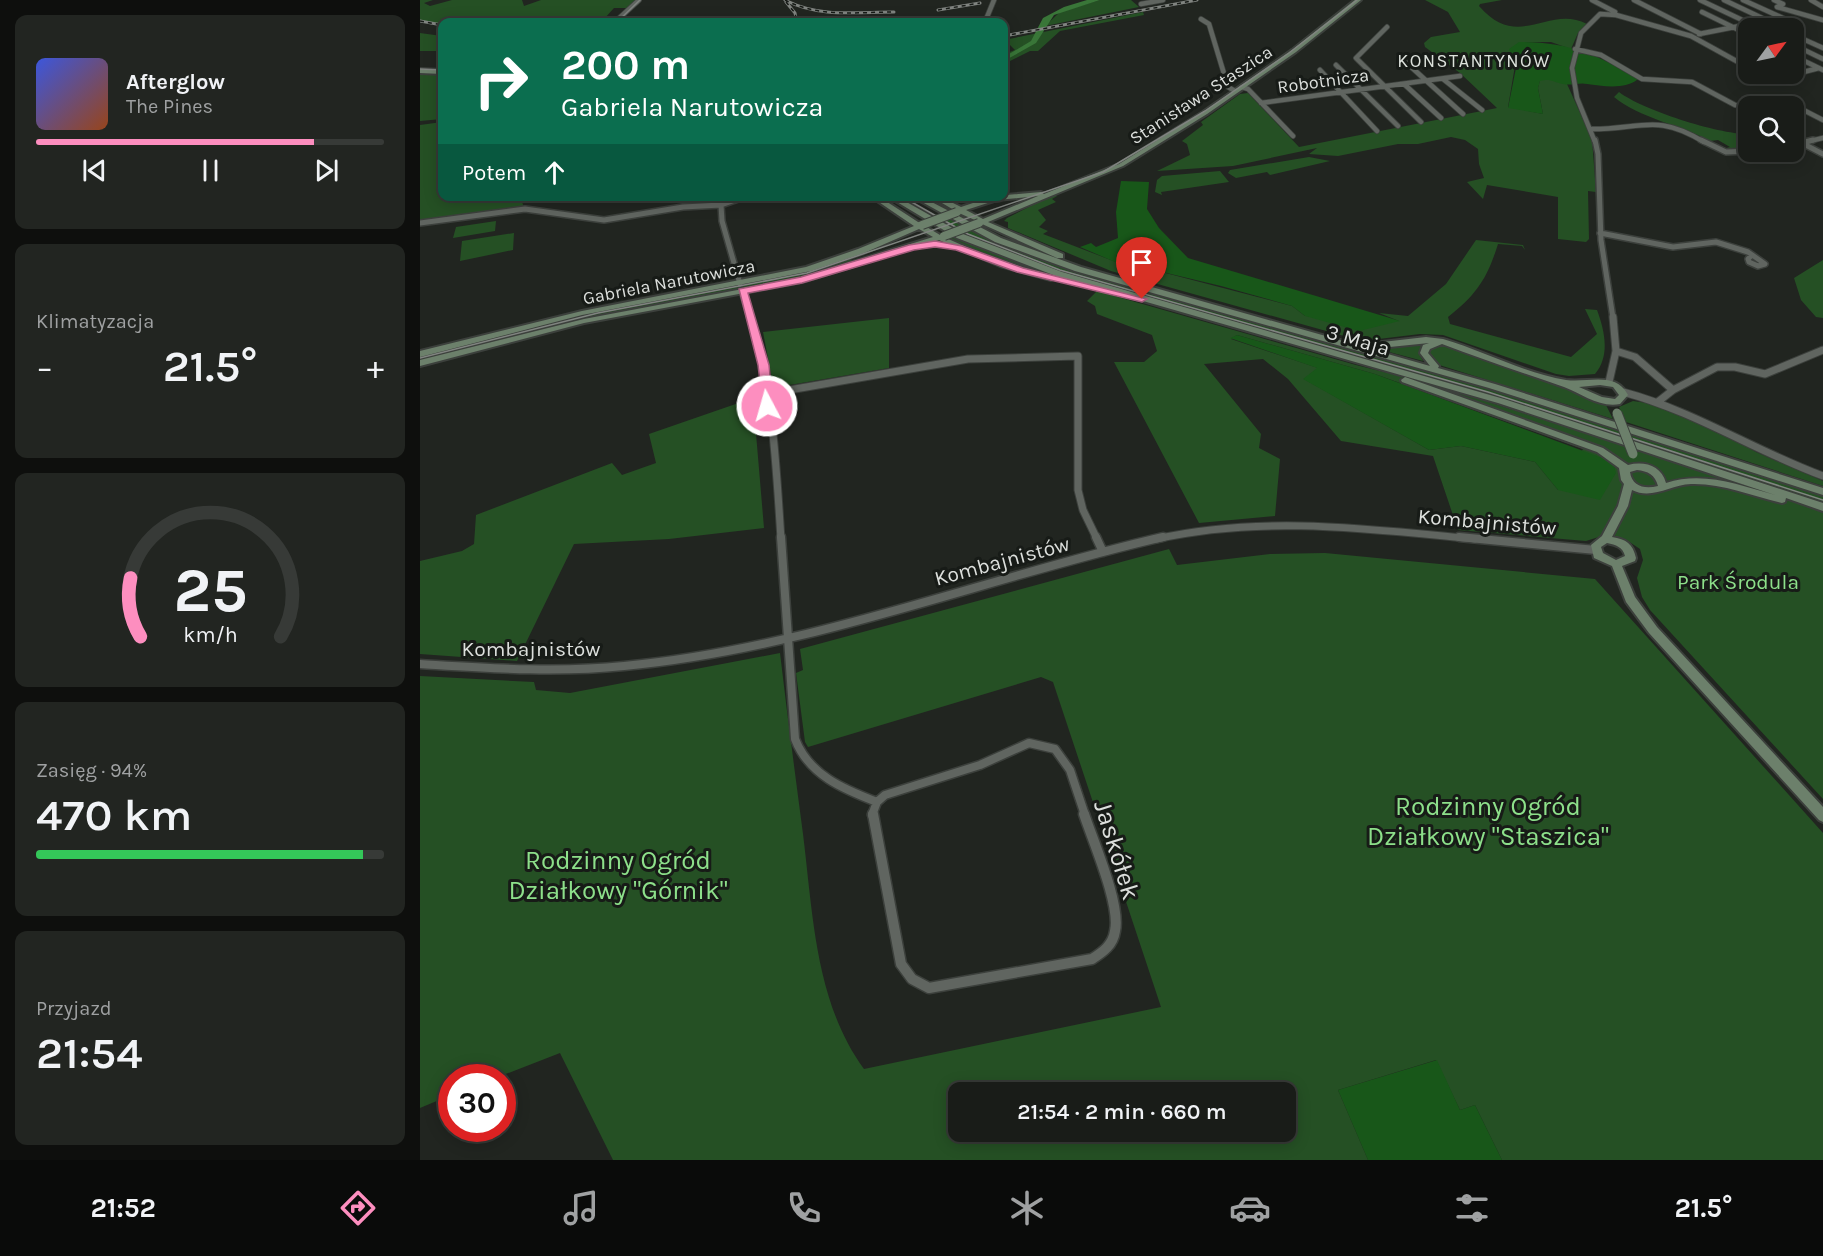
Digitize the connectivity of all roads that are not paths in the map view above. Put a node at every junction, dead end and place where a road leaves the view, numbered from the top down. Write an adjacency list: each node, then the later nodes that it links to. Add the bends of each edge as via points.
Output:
1 (639, 0): 16 (street)
2 (993, 0): 17 (street)
3 (1163, 0): 12 (street)
4 (1358, 0): 50 (main road, Stanisława Staszica)
5 (1592, 0): 14 (street)
6 (1634, 0): 27 (street)
7 (1700, 0): 18 (street)
8 (1724, 0): 19 (street)
9 (1743, 0): 20 (street)
10 (1774, 0): 22 (street, via 1783,4 1777,6 1796,14)
11 (1811, 0): 13 (street)
12 (1141, 4)
13 (1823, 7)
14 (1615, 12)
15 (1702, 12): 25 (street)
16 (619, 18)
17 (986, 18)
18 (1738, 18)
19 (1762, 18)
20 (1781, 18)
21 (1201, 20): 50 (street, via 1209,24 1228,87)
22 (1823, 20)
23 (1738, 26): 25 (street)
24 (1387, 27): 49 (street, via 1356,58)
25 (1733, 27): 26 (street); 27 (street)
26 (1738, 30)
27 (1701, 34): 28 (street)
28 (1691, 36): 31 (street, via 1600,14 1584,30); 36 (street)
29 (1804, 39): 30 (street)
30 (1823, 48)
31 (1575, 50): 54 (street, via 1601,55 1642,79 1692,82); 62 (street, via 1574,84)
32 (1804, 50): 34 (street)
33 (1399, 56): 47 (street)
34 (1823, 59)
35 (1804, 61): 40 (street)
36 (1738, 62)
37 (1336, 65): 51 (street)
38 (420, 66): 39 (main road)
39 (438, 67)
40 (1821, 69): 44 (street)
41 (1320, 70): 52 (street)
42 (420, 71): 43 (main road)
43 (438, 72)
44 (1804, 74)
45 (1460, 76): 46 (street, Robotnicza)
46 (1443, 78): 47 (street, Robotnicza); 55 (street)
47 (1425, 81): 48 (street, Robotnicza); 57 (street)
48 (1404, 84): 49 (street, Robotnicza); 58 (street)
49 (1383, 87): 51 (street, Robotnicza); 60 (street)
50 (1239, 89): 53 (street); 70 (main road, Stanisława Staszica, via 1110,171)
51 (1362, 90): 52 (street, Robotnicza); 61 (street)
52 (1340, 92): 53 (street, Robotnicza); 63 (street)
53 (1262, 103): 64 (street)
54 (1738, 105)
55 (1482, 110)
56 (1804, 110): 59 (street)
57 (1463, 114)
58 (1441, 118)
59 (1823, 120)
60 (1421, 122)
61 (1398, 126)
62 (1592, 129): 68 (street, via 1659,123 1682,129 1720,151); 87 (street, via 1598,154)
63 (1377, 130)
64 (1293, 136)
65 (1823, 138): 66 (street)
66 (1804, 143)
67 (1804, 144): 69 (street)
68 (1738, 152)
69 (1823, 154)
70 (1048, 193): 71 (main road, Stanisława Staszica); 81 (main road, Stanisława Staszica)
71 (1008, 198)
72 (733, 201): 79 (street)
73 (880, 201): 82 (main road)
74 (898, 201): 95 (main road, 3 Maja, via 986,247)
75 (924, 201): 93 (main road, 3 Maja, via 1009,245)
76 (966, 201): 78 (main road)
77 (984, 201): 80 (main road, Stanisława Staszica)
78 (944, 202): 80 (main road)
79 (721, 205): 83 (street, via 604,220 525,209); 94 (street)
80 (958, 211): 84 (main road); 85 (main road, Stanisława Staszica, bridge)
81 (998, 216): 84 (main road, Stanisława Staszica); 86 (main road)
82 (903, 217): 85 (main road); 88 (main road, via 906,226)
83 (420, 223)
84 (981, 223): 86 (main road); 89 (main road, bridge)
85 (920, 225): 88 (main road, Gabriela Narutowicza); 89 (main road)
86 (1001, 231): 93 (main road)
87 (1600, 233): 92 (street, via 1683,247 1709,241 1724,243); 99 (street)
88 (898, 235): 94 (main road, Gabriela Narutowicza, via 824,264)
89 (942, 237): 90 (main road); 91 (main road)
90 (913, 247): 91 (main road, via 935,244); 94 (main road, Gabriela Narutowicza, via 835,271)
91 (958, 248): 95 (main road, via 1012,268)
92 (1752, 255)
93 (1107, 278): 97 (main road, 3 Maja)
94 (741, 287): 101 (main road, Gabriela Narutowicza, via 582,313); 103 (main road, Gabriela Narutowicza, via 584,321); 109 (street, via 763,365)
95 (1107, 289): 100 (main road, 3 Maja)
96 (1443, 342): 97 (main road); 104 (main road, via 1424,350 1425,357); 107 (main road)
97 (1347, 345): 102 (main road, 3 Maja)
98 (1823, 350): 108 (street, via 1765,374 1717,367)
99 (1617, 351): 105 (street); 108 (street, via 1635,357)
100 (1332, 352): 114 (main road, via 1600,450); 122 (main road, 3 Maja, via 1564,421)
101 (420, 354)
102 (1386, 356): 104 (main road); 106 (main road, 3 Maja)
103 (420, 363)
104 (1435, 366): 106 (main road)
105 (1609, 382): 107 (main road, via 1597,381); 110 (main road)
106 (1492, 386): 120 (main road, 3 Maja)
107 (1590, 389): 112 (main road, via 1597,399)
108 (1673, 390): 111 (street)
109 (766, 394): 127 (street, via 968,359 1078,356 1078,490); 129 (street, via 783,553)
110 (1624, 395): 111 (street); 112 (main road)
111 (1659, 401): 116 (street, via 1696,415 1789,465)
112 (1612, 403): 113 (main road, bridge)
113 (1633, 454): 114 (main road); 115 (main road)
114 (1629, 469): 115 (main road); 117 (main road, via 1625,477)
115 (1649, 469): 118 (main road, via 1659,476)
116 (1823, 476)
117 (1629, 484): 119 (main road); 121 (main road)
118 (1662, 485): 119 (main road, via 1656,491); 122 (main road, via 1702,481)
119 (1643, 491): 121 (main road)
120 (1823, 492)
121 (1623, 506): 123 (main road)
122 (1823, 508)
123 (1617, 516): 124 (main road); 125 (main road)
124 (1606, 539): 125 (main road); 126 (main road, via 1599,542)
125 (1620, 542): 128 (main road, via 1629,549 1631,558)
126 (1596, 550): 127 (street, Kombajnistów, via 1275,525 1222,527); 128 (main road)
127 (1103, 552): 129 (street, Kombajnistów)
128 (1616, 564): 132 (main road, via 1630,599 1653,630)
129 (786, 636): 130 (street, Kombajnistów, via 605,668 533,671); 131 (street, via 799,749 822,776)
130 (420, 664)
131 (877, 802): 131 (street, Jaskółek, via 872,816 901,964 916,983 929,988 1092,959 1113,942 1118,927 1115,909 1070,770 1055,749 1029,743 980,765 885,795)
132 (1823, 816)

